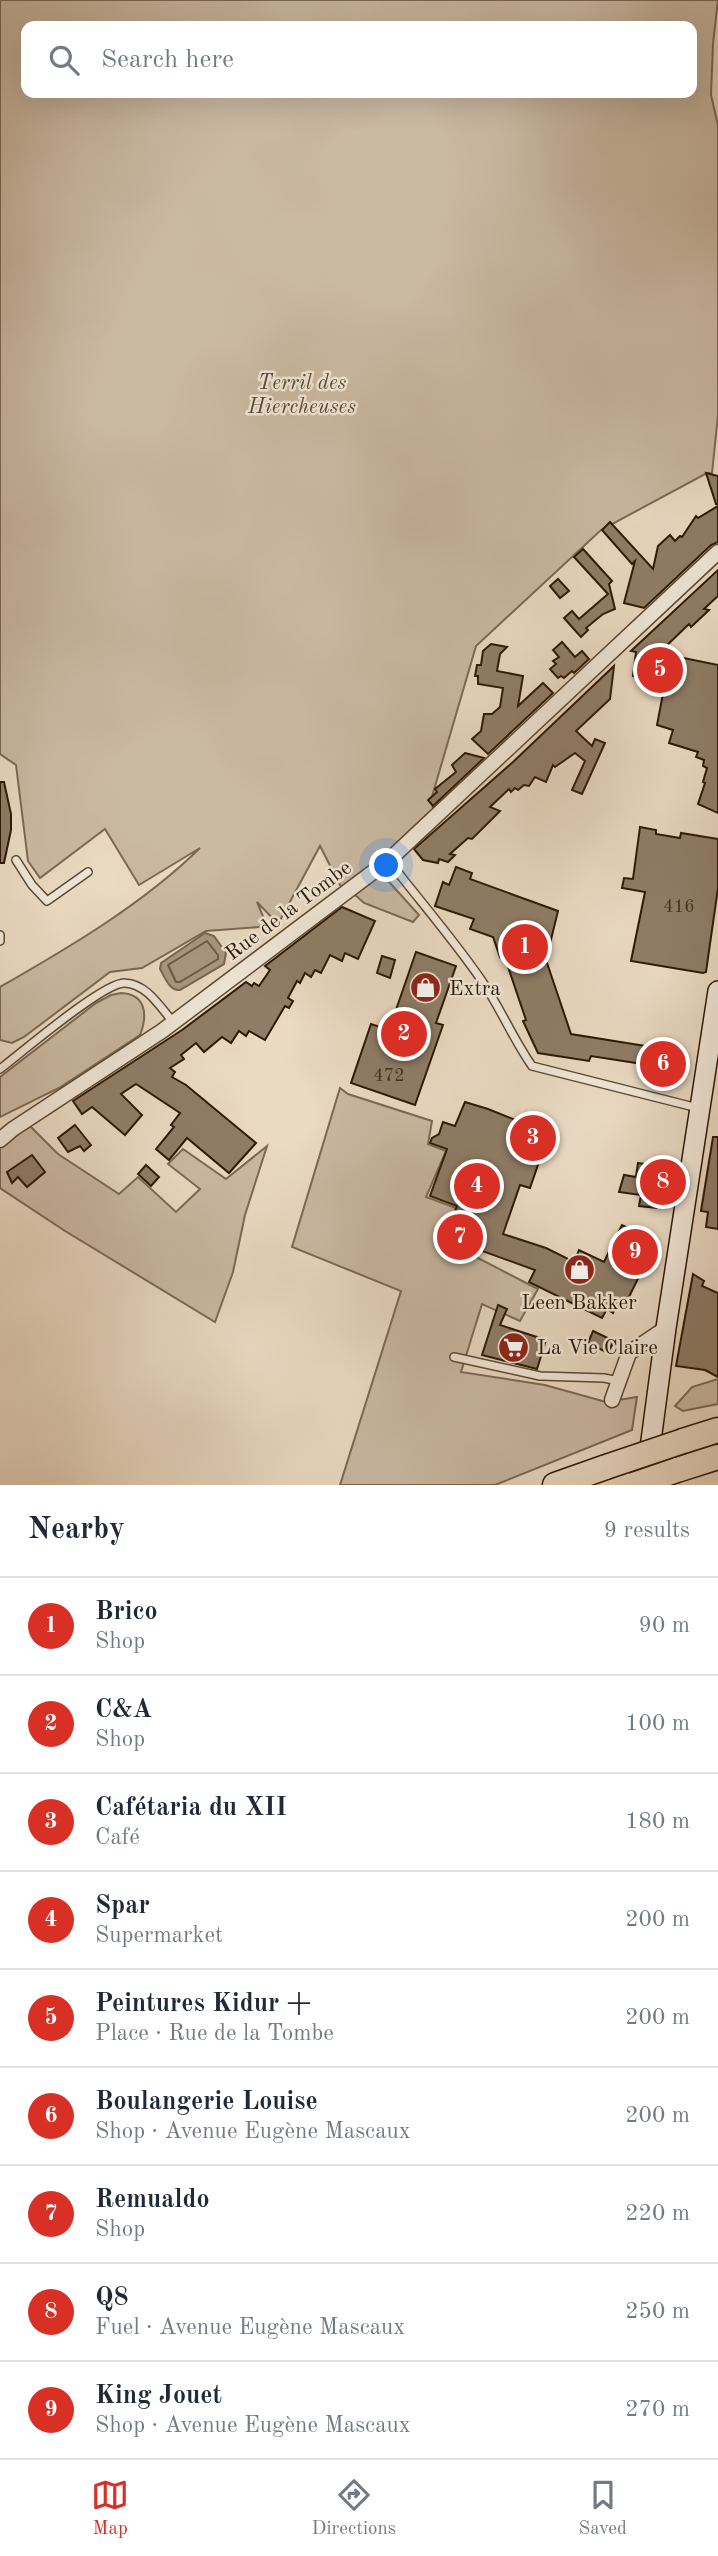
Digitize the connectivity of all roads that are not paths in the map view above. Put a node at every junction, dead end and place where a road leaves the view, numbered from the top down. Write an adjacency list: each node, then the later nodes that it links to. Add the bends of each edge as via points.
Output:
1 (718, 552): 3 (street, Rue de la Tombe)
2 (16, 860): 4 (lane, via 47,901)
3 (389, 860): 8 (street, Rue de la Tombe); 10 (lane, via 481,979 532,1066)
4 (88, 872)
5 (0, 935): 6 (lane)
6 (0, 941)
7 (718, 991): 10 (main road)
8 (174, 1023): 9 (lane, via 145,990 122,982); 11 (street, Rue de la Tombe)
9 (0, 1069)
10 (700, 1108): 13 (main road)
11 (6, 1131): 12 (street, Rue de la Tombe)
12 (0, 1140)
13 (666, 1328): 15 (street, via 629,1353); 21 (main road)
14 (454, 1357): 15 (lane, via 540,1376)
15 (619, 1382): 16 (street)
16 (612, 1400)
17 (718, 1430): 19 (highway, bridge)
18 (718, 1457): 20 (highway, bridge)
19 (555, 1485)
20 (633, 1485)
21 (646, 1485)

